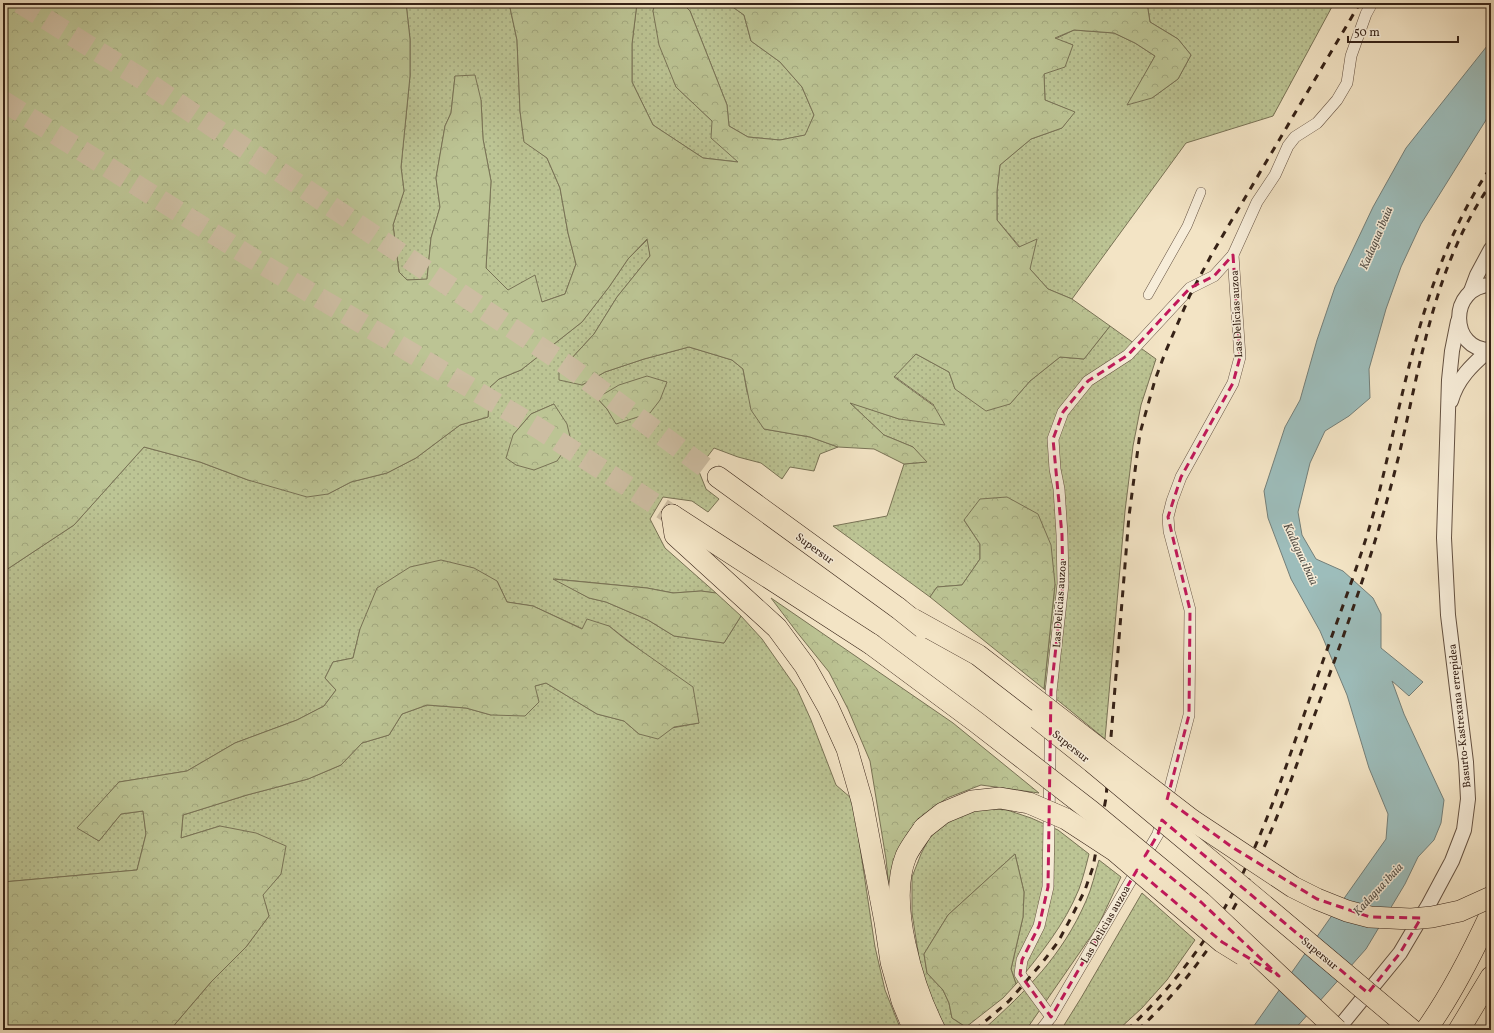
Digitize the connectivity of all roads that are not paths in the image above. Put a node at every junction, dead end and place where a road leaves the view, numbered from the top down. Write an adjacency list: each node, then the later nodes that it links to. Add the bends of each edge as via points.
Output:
1 (1372, 3): 4 (street, Las Delicias auzoa, via 1351,56 1347,83 1337,100 1317,123 1296,137 1288,146 1275,174 1257,202)
2 (1200, 192): 7 (street, via 1187,226)
3 (1491, 249): 6 (street, Basurto-Kastrexana errepidea)
4 (1233, 255): 18 (street, Las Delicias auzoa, via 1240,357 1233,383 1181,477 1168,517 1169,531 1190,610 1189,715 1158,834); 18 (street, Las Delicias auzoa, via 1214,276 1190,288 1128,356 1088,381 1063,412 1054,439 1062,535 1063,584 1051,691 1048,887 1039,926 1022,960 1020,974)
5 (1491, 284): 6 (street)
6 (1471, 292): 8 (street, Basurto-Kastrexana errepidea, via 1463,300)
7 (1148, 295)
8 (1458, 321): 9 (street, via 1468,341 1478,348); 10 (street, Basurto-Kastrexana errepidea, via 1452,351)
9 (1490, 350): 10 (street, Basurto-Kastrexana errepidea, via 1462,376 1453,393)
10 (1448, 411): 22 (street, Basurto-Kastrexana errepidea, via 1444,538 1448,614 1466,762 1468,799 1464,830 1452,861 1430,904 1400,953)
11 (718, 477): 12 (highway, Supersur)
12 (905, 614): 13 (highway, bridge, via 978,655 1192,820 1293,888 1347,911 1370,917 1411,919 1460,911); 23 (highway, Supersur, bridge, via 1092,762)
13 (1491, 897)
14 (1491, 913): 24 (highway, via 1473,953)
15 (893, 921): 16 (highway, bridge, via 906,856 924,828 943,813 972,801 1000,798 1029,802 1066,819 1115,851 1222,942); 16 (highway, bridge, via 847,749 828,707 805,666 777,628 675,535 672,515 870,644 976,722 1091,811 1201,902); 19 (highway, via 891,962); 20 (highway)
16 (1278, 976): 22 (highway, bridge)
17 (1491, 977): 25 (highway)
18 (1051, 1017): 21 (street, Las Delicias auzoa)
19 (914, 1030)
20 (935, 1030)
21 (1040, 1030)
22 (1337, 1030)
23 (1412, 1030)
24 (1426, 1030)
25 (1459, 1030)

